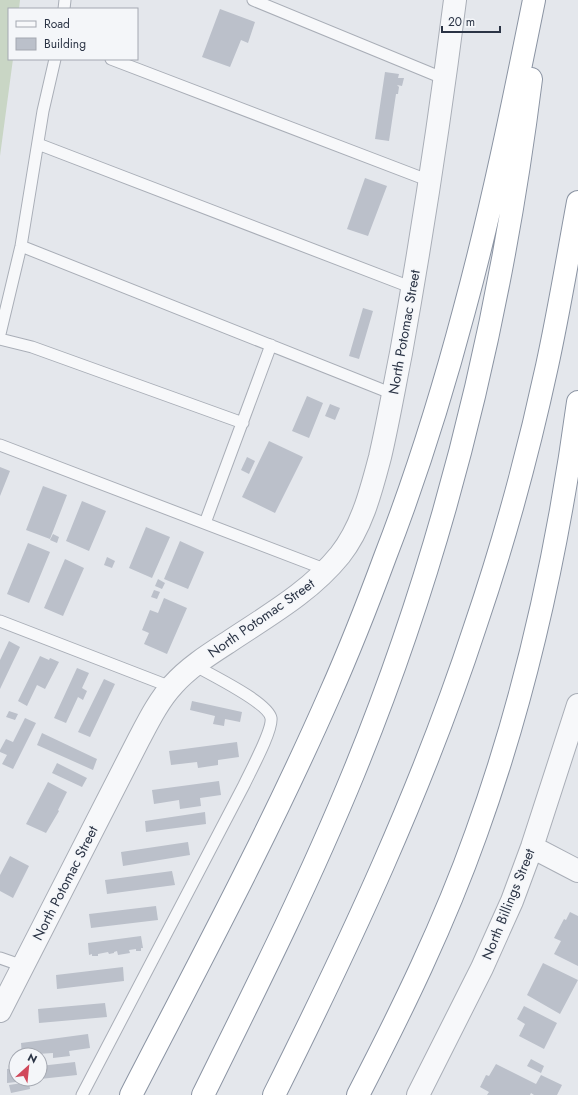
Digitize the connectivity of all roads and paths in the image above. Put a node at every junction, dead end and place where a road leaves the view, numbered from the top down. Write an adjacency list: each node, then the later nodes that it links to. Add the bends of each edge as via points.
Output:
1 (253, 0): 7 (lane)
2 (455, 0): 7 (street, North Potomac Street)
3 (534, 0): 32 (highway, via 465,309 429,428 386,555 309,742)
4 (541, 0): 33 (highway, via 518,169 499,280 470,415 432,554 381,702 334,820)
5 (55, 60): 8 (lane)
6 (114, 60): 9 (lane)
7 (445, 79): 9 (street, North Potomac Street)
8 (38, 144): 11 (lane); 12 (lane)
9 (430, 180): 12 (street, North Potomac Street)
10 (578, 202): 34 (highway, via 546,367 528,444 509,517 475,627 442,721 378,878 329,985)
11 (21, 246): 13 (lane); 15 (lane)
12 (413, 288): 16 (street, North Potomac Street)
13 (0, 334)
14 (0, 339): 18 (lane, via 32,347)
15 (271, 345): 16 (lane); 18 (lane)
16 (393, 394): 21 (street, North Potomac Street, via 378,465 363,514 351,539)
17 (578, 402): 35 (highway, via 551,568 529,663 501,759 476,835 432,943)
18 (243, 423): 20 (lane)
19 (0, 445): 20 (lane)
20 (205, 523): 21 (lane)
21 (327, 570): 23 (street, North Potomac Street, via 297,597)
22 (0, 621): 24 (lane)
23 (194, 665): 24 (street, North Potomac Street); 31 (lane, via 258,701 268,711 271,722 263,746 244,785)
24 (171, 687): 29 (street, North Potomac Street, via 136,744)
25 (578, 705): 26 (street, North Billings Street)
26 (532, 847): 27 (street); 36 (street, North Billings Street, via 500,930)
27 (578, 871)
28 (0, 958): 29 (lane)
29 (22, 966): 30 (street, North Potomac Street)
30 (0, 1011)
31 (82, 1095)
32 (131, 1095)
33 (204, 1095)
34 (274, 1095)
35 (358, 1095)
36 (418, 1095)

